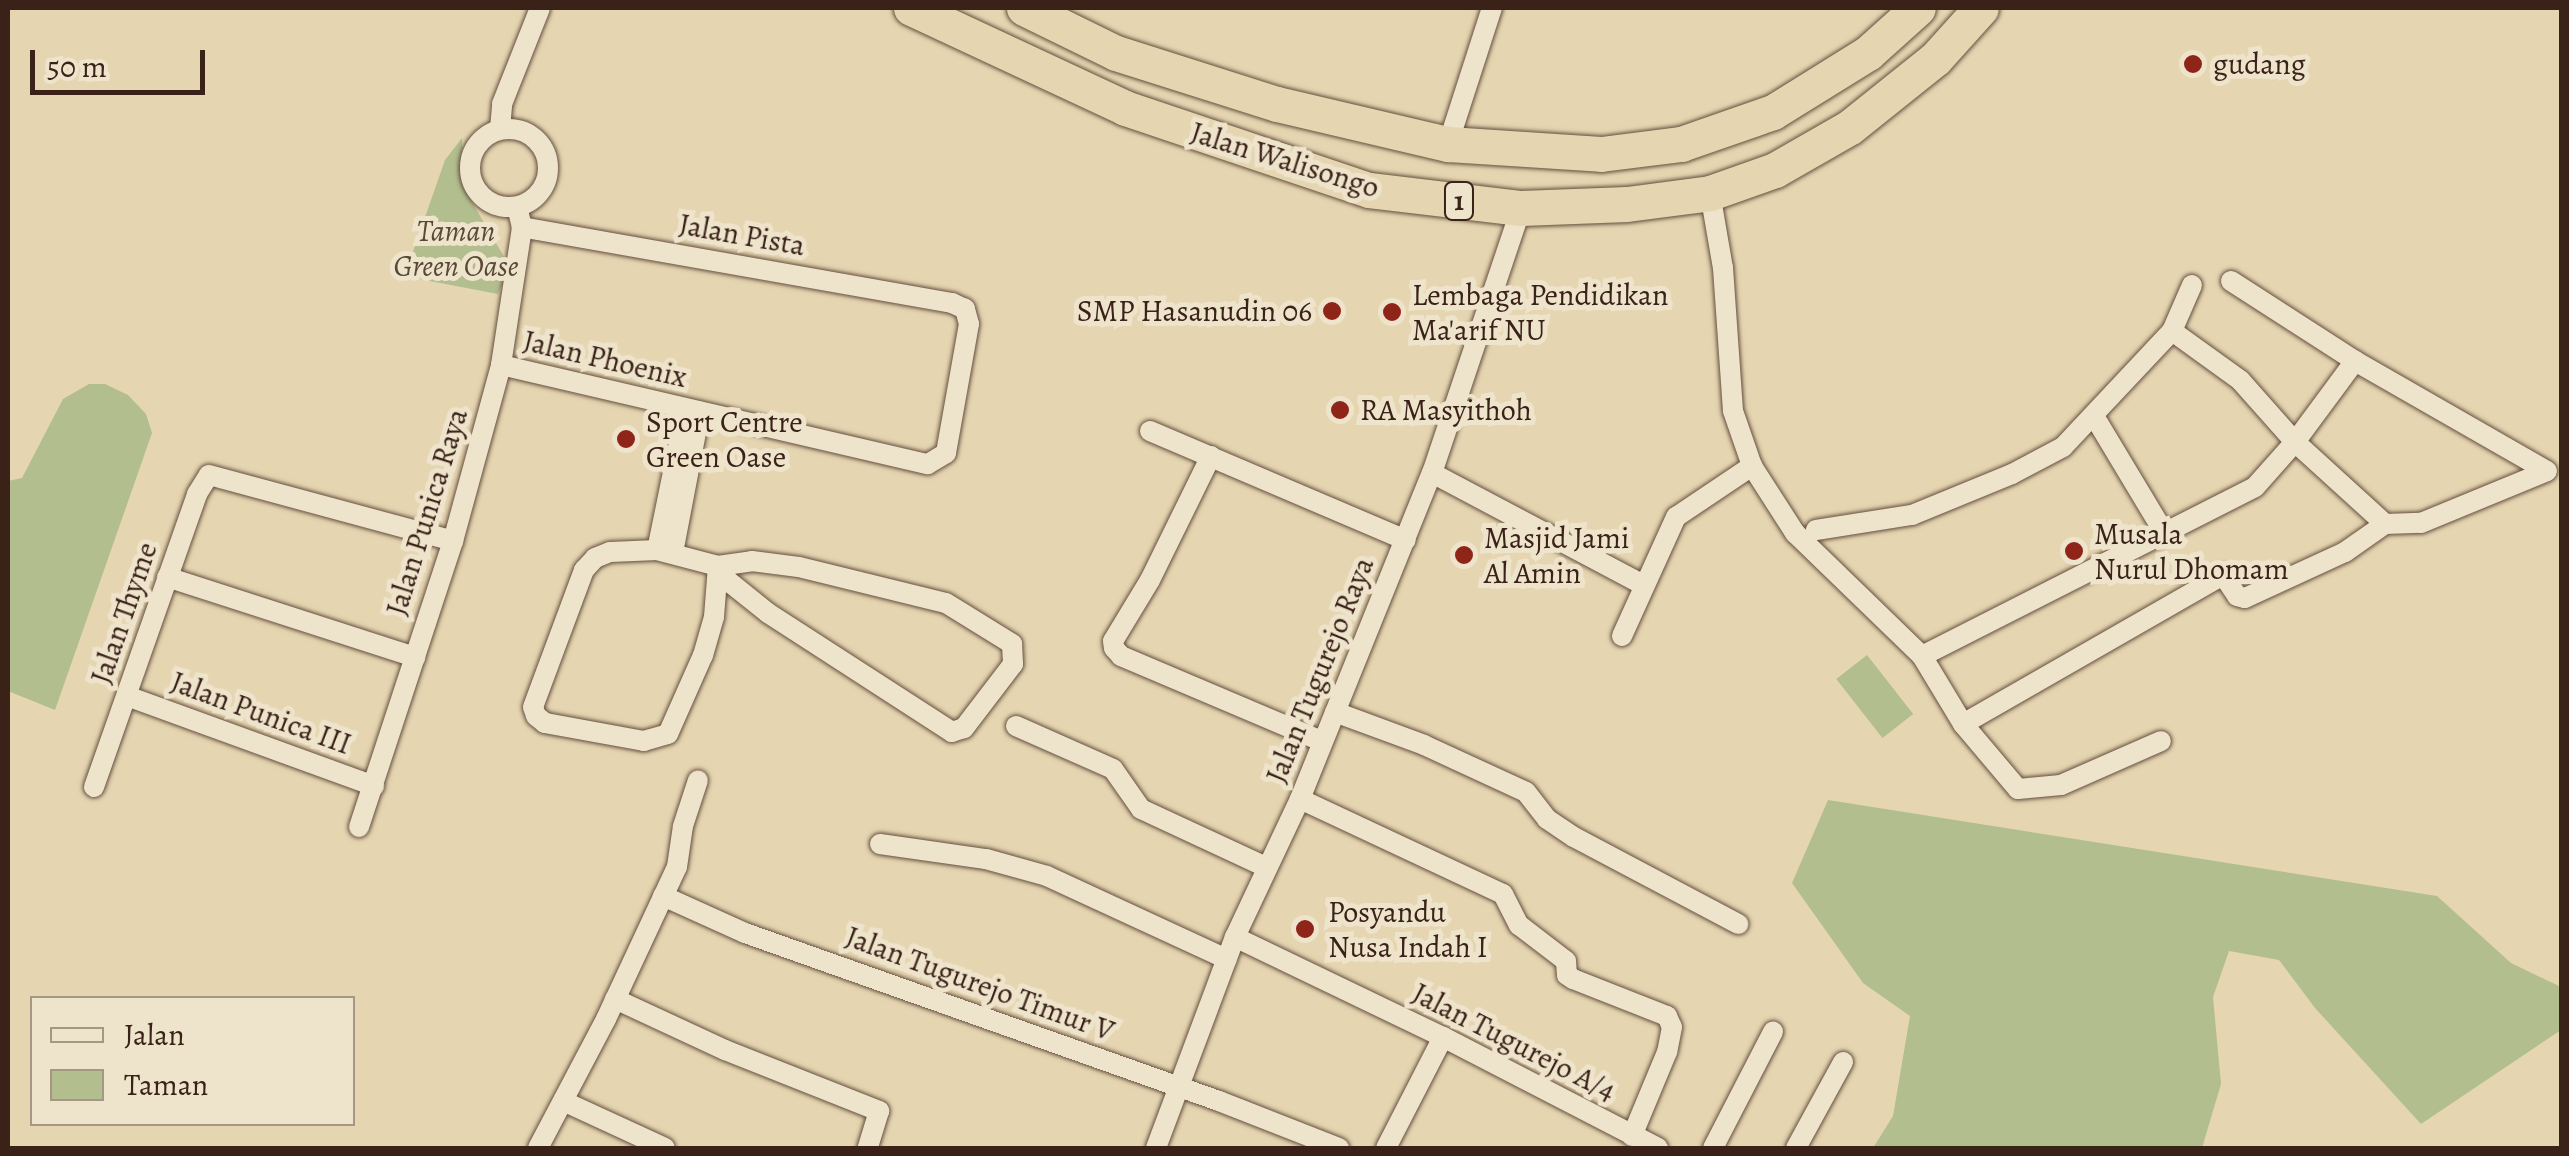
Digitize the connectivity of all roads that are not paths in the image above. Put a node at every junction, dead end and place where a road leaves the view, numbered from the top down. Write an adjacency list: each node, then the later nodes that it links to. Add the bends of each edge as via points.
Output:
1 (540, 8): 7 (street, via 502,104)
2 (911, 8): 10 (highway, Jalan Walisongo / 1, via 1125,108 1369,190)
3 (1024, 8): 8 (highway, Jalan Walisongo / 1, via 1116,54 1277,104)
4 (1492, 8): 8 (street)
5 (1918, 8): 8 (highway, Jalan Walisongo / 1, via 1868,53 1773,112 1680,144 1601,154)
6 (1980, 8): 9 (highway, Jalan Walisongo / 1, via 1936,58 1850,128 1775,170)
7 (500, 130): 11 (street, via 530,134 548,159 542,190); 11 (street, via 474,147 469,177 487,202)
8 (1448, 144)
9 (1710, 192): 10 (highway, Jalan Walisongo / 1); 23 (street, via 1724,268 1733,411)
10 (1521, 208): 24 (street, Jalan Tugurejo Raya)
11 (520, 217): 16 (street, Jalan Punica Raya); 22 (street, Jalan Pista, via 965,309 969,324 946,453)
12 (2231, 280): 15 (street)
13 (2192, 285): 14 (street)
14 (2172, 331): 18 (street); 20 (street, via 2240,380)
15 (2355, 361): 20 (street); 25 (street, via 2548,471 2421,523)
16 (501, 365): 17 (street, Jalan Phoenix); 28 (street, Jalan Punica Raya)
17 (693, 410): 22 (street, Jalan Phoenix); 30 (street)
18 (2094, 416): 26 (street, via 2063,447 2012,474 1912,515); 27 (street)
19 (1150, 431): 21 (street)
20 (2295, 442): 25 (street); 27 (street, via 2255,487)
21 (1210, 456): 29 (street); 41 (street, via 1113,641 1121,656)
22 (928, 464)
23 (1752, 466): 33 (street, via 1676,517); 36 (street, via 1795,533)
24 (1432, 473): 29 (street, Jalan Tugurejo Raya); 33 (street)
25 (2386, 524): 39 (street, via 2345,552 2245,598 2236,596 2223,575)
26 (1816, 530)
27 (2163, 532): 36 (street)
28 (453, 540): 32 (street, Jalan Thyme, via 209,475); 35 (street, Jalan Punica Raya)
29 (1406, 540): 38 (street, Jalan Tugurejo Raya)
30 (665, 551): 31 (street); 31 (street, via 610,552 584,570 536,716 644,740 668,734 704,655)
31 (718, 566): 31 (street, via 768,613 952,732 964,728 1013,664 1012,644 946,604 799,567 752,560)
32 (167, 577): 35 (street); 37 (street, Jalan Thyme)
33 (1642, 584): 34 (street)
34 (1622, 636)
35 (415, 656): 44 (street, Jalan Punica Raya)
36 (1922, 656): 39 (street)
37 (127, 696): 44 (street, Jalan Punica III); 45 (street, Jalan Thyme)
38 (1335, 712): 41 (street, Jalan Tugurejo Raya); 51 (street, via 1526,792 1548,819 1574,836)
39 (1964, 724): 42 (street, via 2012,785 2031,790 2096,772)
40 (1016, 726): 49 (street, via 1112,770 1141,809)
41 (1322, 741): 46 (street, Jalan Tugurejo Raya)
42 (2161, 741)
43 (698, 780): 50 (street)
44 (374, 786): 47 (street, Jalan Punica Raya)
45 (94, 787)
46 (1300, 799): 49 (street, Jalan Tugurejo Raya); 60 (street, via 1504,894 1518,925 1566,961 1567,975 1670,1020 1667,1052)
47 (359, 827)
48 (880, 844): 53 (street, via 986,859 1047,876)
49 (1266, 867): 52 (street, Jalan Tugurejo Raya)
50 (663, 896): 54 (street); 58 (street, Jalan Tugurejo Timur V, via 761,938)
51 (1738, 924)
52 (1235, 938): 53 (street, Jalan Tugurejo Raya); 56 (street, Jalan Tugurejo A/4)
53 (1227, 959): 58 (street, Jalan Tugurejo Raya)
54 (616, 999): 59 (street); 63 (street, via 879,1111)
55 (1773, 1032): 68 (street)
56 (1442, 1037): 60 (street, Jalan Tugurejo A/4); 66 (street)
57 (1844, 1062): 69 (street)
58 (1179, 1088): 64 (street, Jalan Tugurejo Raya); 65 (street, Jalan Tugurejo Timur V)
59 (563, 1101): 61 (street); 62 (street)
60 (1632, 1136): 67 (street, Jalan Tugurejo A/4)
61 (538, 1148)
62 (665, 1148)
63 (868, 1148)
64 (1156, 1148)
65 (1339, 1148)
66 (1386, 1148)
67 (1658, 1148)
68 (1713, 1148)
69 (1796, 1148)

